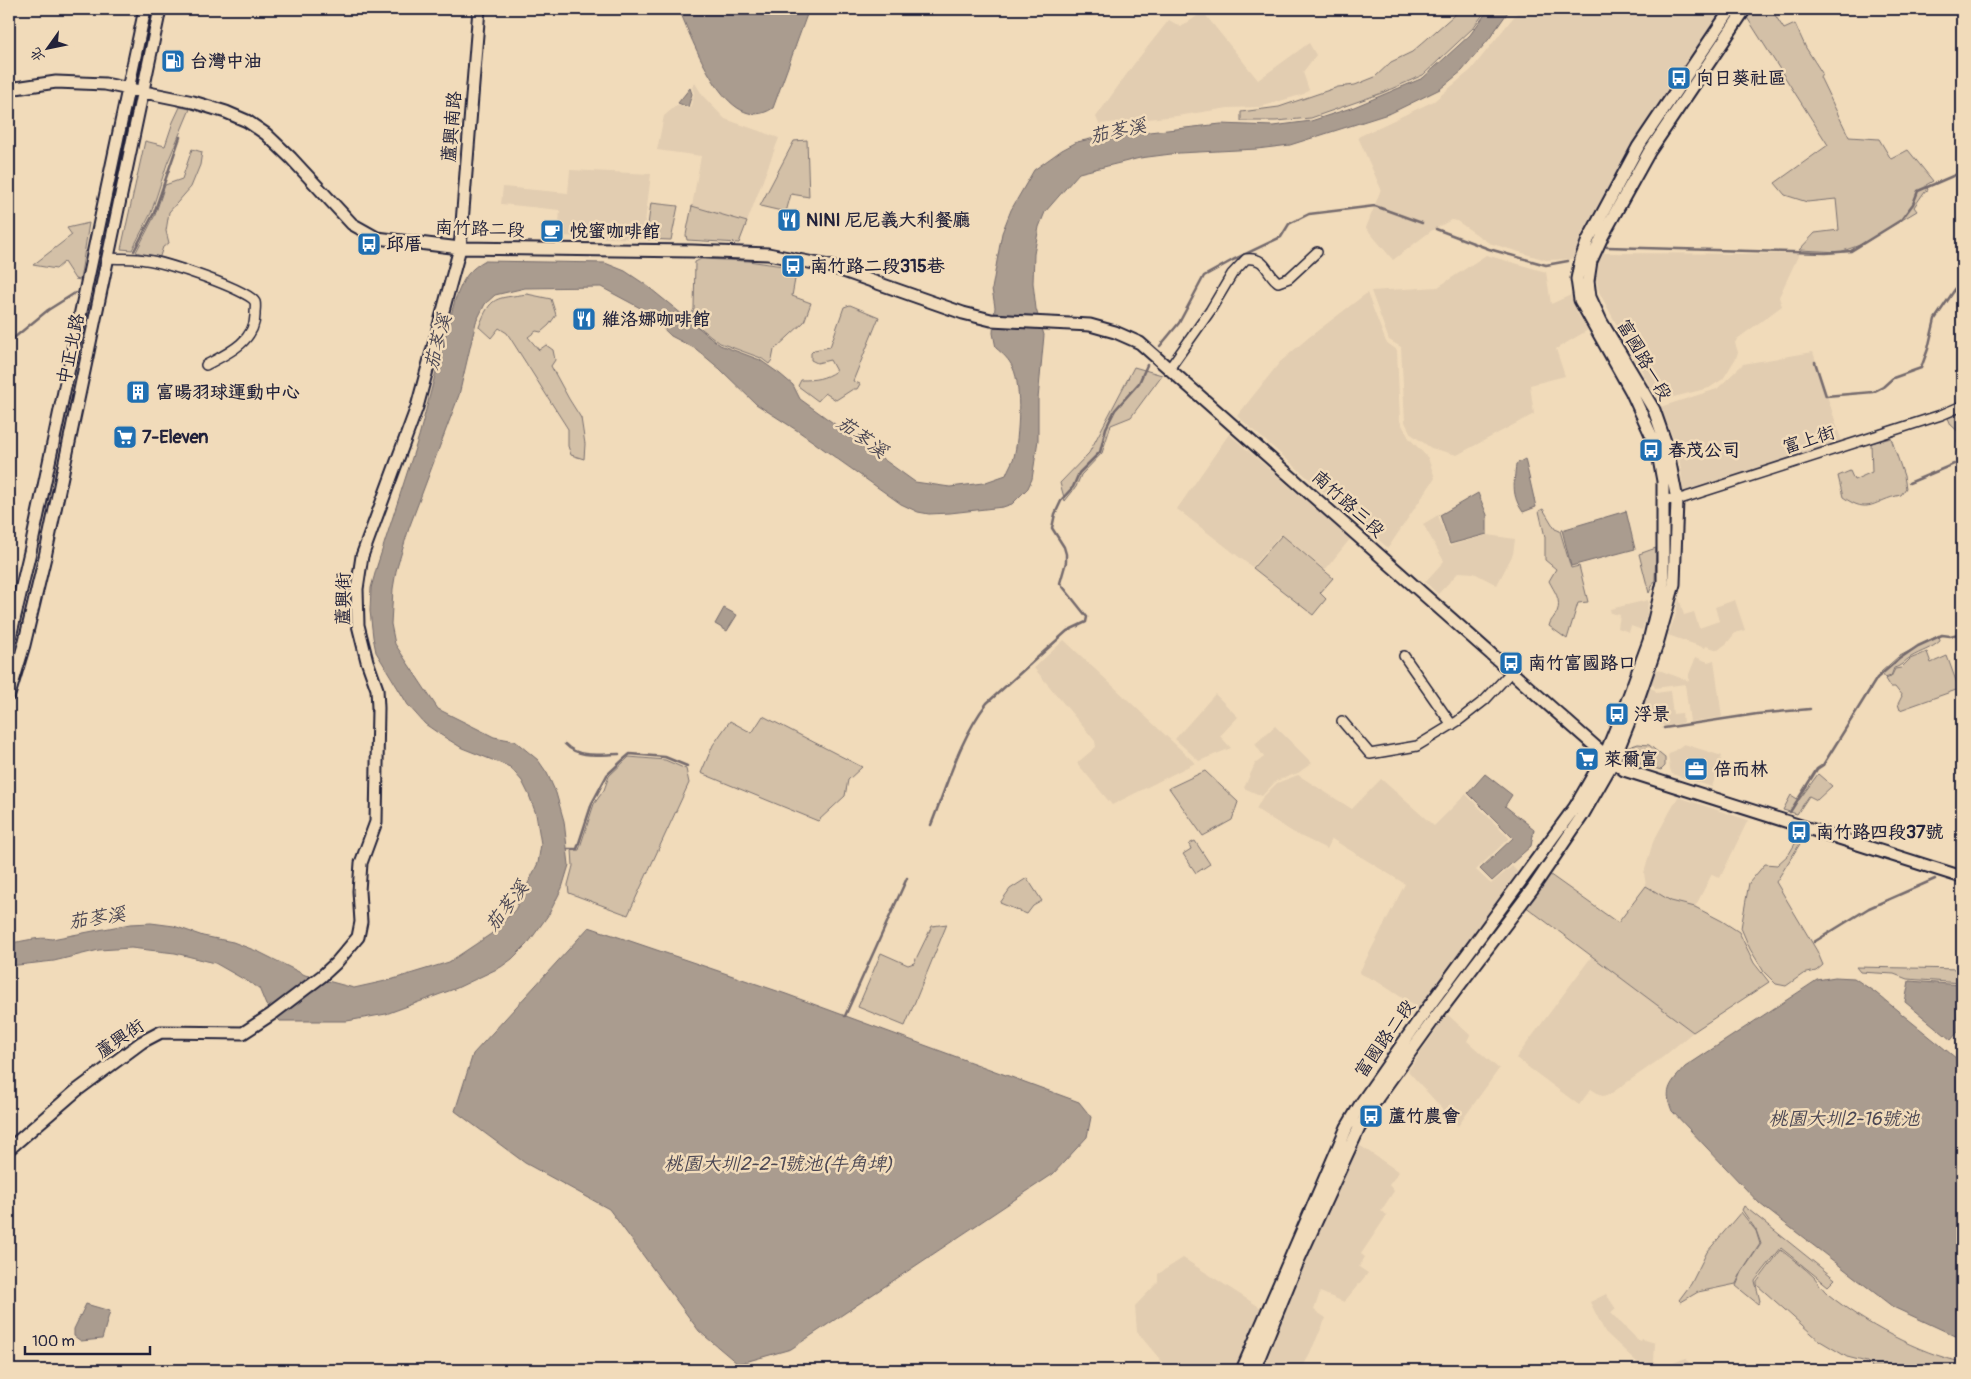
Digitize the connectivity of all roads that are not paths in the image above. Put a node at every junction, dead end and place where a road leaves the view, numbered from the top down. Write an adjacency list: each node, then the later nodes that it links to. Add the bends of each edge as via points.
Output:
1 (145, 9): 6 (street, 中正北路)
2 (160, 9): 8 (street, 中正北路)
3 (479, 9): 9 (street, 蘆興南路)
4 (1731, 9): 16 (street, 富國路一段, via 1638,147 1588,240 1577,279 1580,300 1631,391 1657,448)
5 (1745, 9): 17 (street, 富國路一段, via 1649,152 1603,235 1591,261 1588,281 1590,297 1601,321 1654,410 1667,447)
6 (129, 88): 7 (street, 南竹路二段, via 56,82); 8 (street, 南竹路二段); 18 (street, 中正北路)
7 (9, 89)
8 (143, 91): 9 (street, 南竹路二段, via 193,102 247,121 279,146 362,231 377,238); 11 (street, 中正北路)
9 (460, 248): 12 (street, 南竹路二段, via 768,254 829,266 962,313); 26 (street, 蘆興街, via 417,407 362,556 357,589 358,625 377,689 378,708 376,822 361,864 362,922 358,937 322,976 243,1033 161,1032 142,1042 76,1091)
10 (1317, 252): 14 (street, via 1289,278 1278,282 1256,258 1246,259 1232,274)
11 (108, 258): 13 (street, via 148,260 235,288 250,296 255,303 256,320 252,332 232,352); 21 (street, 中正北路, via 42,573)
12 (991, 320): 14 (street, 南竹路三段, via 1090,325 1140,343)
13 (206, 365)
14 (1169, 369): 20 (street, 南竹路三段)
15 (1962, 406): 17 (street, 富上街)
16 (1664, 499): 17 (street, 富上街); 24 (street, 富國路一段, via 1663,582 1649,641)
17 (1677, 500): 24 (street, 富國路一段, via 1674,584 1657,644)
18 (9, 641)
19 (1404, 656): 23 (street)
20 (1511, 672): 23 (street, via 1485,700); 24 (street, 南竹路三段)
21 (9, 695)
22 (1342, 721): 23 (street, via 1370,754 1418,746)
23 (1452, 725)
24 (1609, 758): 25 (street, 南竹路三段, via 1624,770); 27 (street, 富國路二段, via 1360,1105 1347,1127); 28 (street, 富國路二段, via 1582,816 1534,888 1434,1019 1358,1128)
25 (1962, 877)
26 (9, 1150)
27 (1242, 1370)
28 (1254, 1370)

